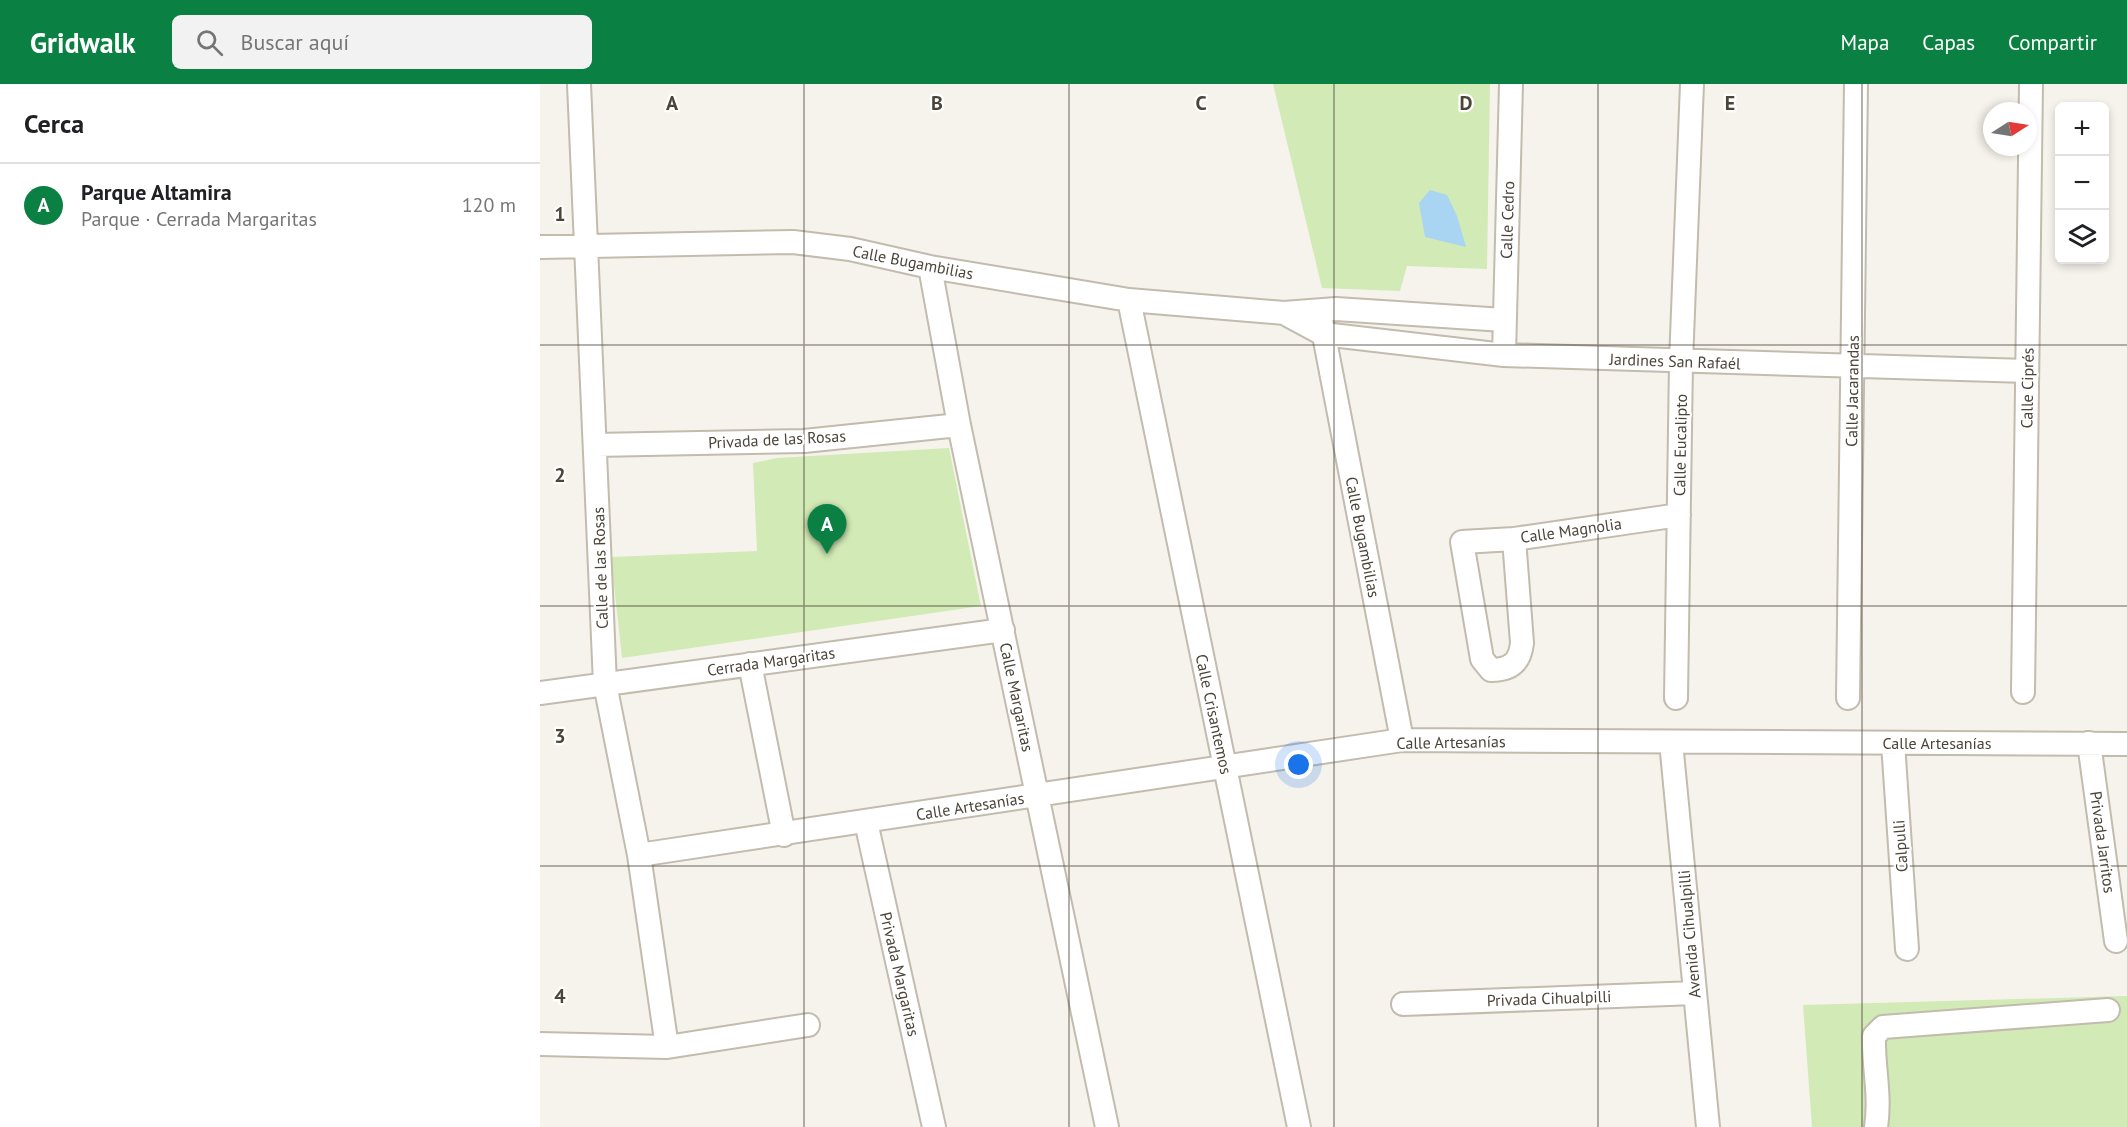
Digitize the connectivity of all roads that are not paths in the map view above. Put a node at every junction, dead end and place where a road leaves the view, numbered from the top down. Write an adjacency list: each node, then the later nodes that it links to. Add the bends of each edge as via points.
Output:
1 (579, 84): 6 (street, Calle de las Rosas)
2 (1511, 84): 12 (street, Calle Cedro)
3 (1692, 84): 15 (street, Calle Eucalipto)
4 (1856, 84): 16 (street, Calle Jacarandas)
5 (2031, 84): 17 (street, Calle Ciprés)
6 (586, 246): 7 (street, Calle Bugambilias); 8 (street, Calle Bugambilias, via 793,242 850,249); 19 (street, Calle de las Rosas)
7 (540, 247)
8 (930, 267): 9 (street, Calle Bugambilias); 18 (street, Calle Margaritas)
9 (1129, 300): 11 (street, Calle Bugambilias); 34 (street, Calle Crisantemos)
10 (1319, 309): 11 (street, Calle Bugambilias); 12 (street); 13 (street, Calle Bugambilias)
11 (1284, 313): 13 (street, Calle Bugambilias)
12 (1504, 321): 14 (street, Calle Cedro)
13 (1323, 334): 14 (street, Jardines San Rafaél); 29 (street, Calle Bugambilias)
14 (1504, 355): 15 (street, Jardines San Rafaél)
15 (1681, 362): 16 (street, Jardines San Rafaél); 20 (street, Calle Eucalipto)
16 (1852, 366): 17 (street, Jardines San Rafaél); 28 (street, Calle Jacarandas)
17 (2028, 371): 25 (street, Calle Ciprés)
18 (959, 424): 19 (street, Privada de las Rosas, via 804,441); 22 (street, Calle Margaritas)
19 (595, 445): 24 (street, Calle de las Rosas)
20 (1679, 515): 21 (street, Calle Magnolia); 27 (street, Calle Eucalipto)
21 (1514, 539): 21 (street, Calle Magnolia, via 1462,542 1482,659 1491,670 1514,665 1520,656)
22 (1003, 630): 23 (street, Cerrada Margaritas); 35 (street, Calle Margaritas)
23 (750, 664): 24 (street, Cerrada Margaritas); 37 (street)
24 (605, 684): 26 (street, Cerrada Margaritas); 38 (street, Calle de las Rosas)
25 (2023, 692)
26 (540, 693)
27 (1676, 698)
28 (1848, 698)
29 (1402, 740): 30 (street, Calle Artesanías); 34 (street, Calle Artesanías)
30 (1671, 742): 31 (street, Calle Artesanías); 41 (street, Avenida Cihualpilli)
31 (1893, 743): 32 (street, Calle Artesanías); 40 (street, Calpulli)
32 (2089, 743): 33 (street, Calle Artesanías); 39 (street, Privada Jarritos)
33 (2127, 744)
34 (1225, 767): 35 (street, Calle Artesanías); 49 (street, Calle Crisantemos)
35 (1037, 796): 36 (street, Calle Artesanías); 48 (street, Calle Margaritas)
36 (866, 822): 37 (street, Calle Artesanías); 47 (street, Privada Margaritas)
37 (784, 835): 38 (street, Calle Artesanías)
38 (639, 855): 46 (street, Calle de las Rosas)
39 (2116, 941)
40 (1907, 949)
41 (1695, 993): 42 (street, Privada Cihualpilli); 50 (street, Avenida Cihualpilli)
42 (1403, 1004)
43 (2108, 1010): 51 (street, via 1883,1027 1874,1036 1879,1108)
44 (808, 1025): 46 (street)
45 (540, 1044): 46 (street)
46 (667, 1047)
47 (934, 1127)
48 (1107, 1127)
49 (1299, 1127)
50 (1708, 1127)
51 (1876, 1127)

